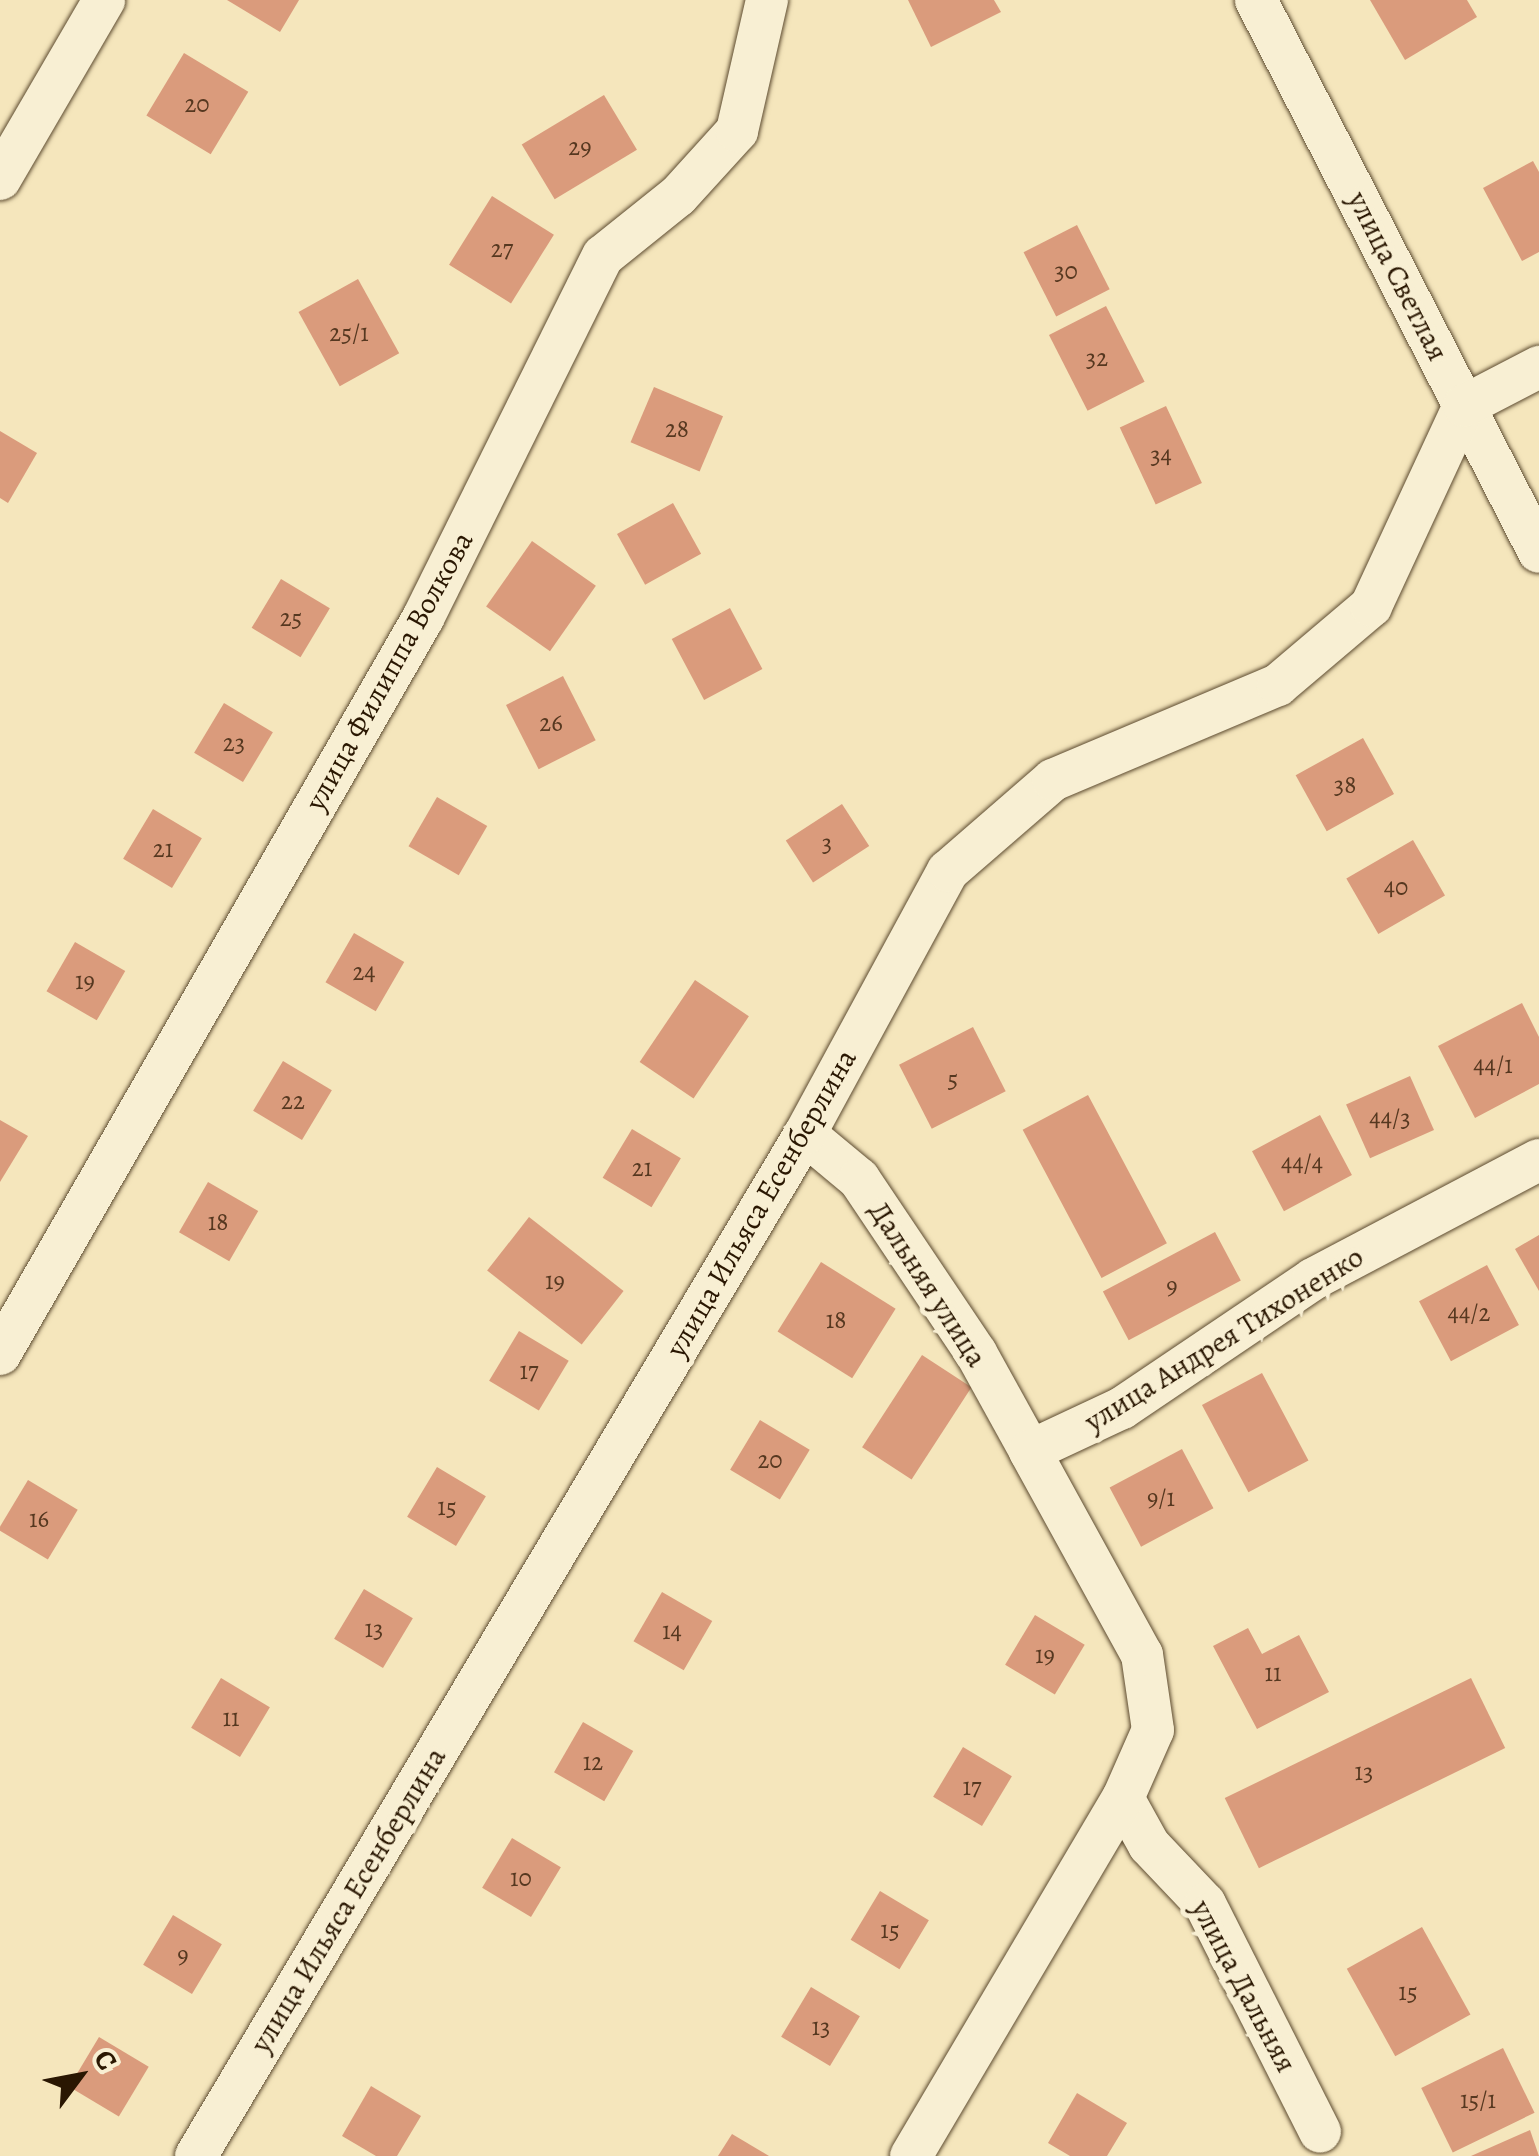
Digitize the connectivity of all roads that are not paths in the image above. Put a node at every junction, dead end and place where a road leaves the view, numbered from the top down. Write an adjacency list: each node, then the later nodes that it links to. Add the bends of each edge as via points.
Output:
1 (104, 0): 4 (street)
2 (767, 0): 10 (street, улица Филиппа Волкова, via 737,131 678,196 603,256 423,618)
3 (1256, 0): 6 (street, улица Светлая)
4 (0, 179)
5 (1539, 367): 6 (street)
6 (1464, 406): 7 (street, улица Светлая); 8 (street, улица Ильяса Есенберлина, via 1371,606 1278,685 1054,780 948,871)
7 (1539, 552)
8 (805, 1134): 11 (street, Дальняя улица, via 858,1179 976,1353); 14 (street, улица Ильяса Есенберлина)
9 (1539, 1160): 11 (street, улица Андрея Тихоненко, via 1313,1278 1122,1408)
10 (0, 1354)
11 (1030, 1451): 12 (street, via 1142,1656 1153,1730)
12 (1123, 1798): 13 (street, улица Дальняя, via 1148,1845 1206,1904); 15 (street)
13 (1320, 2132)
14 (196, 2156)
15 (911, 2156)

